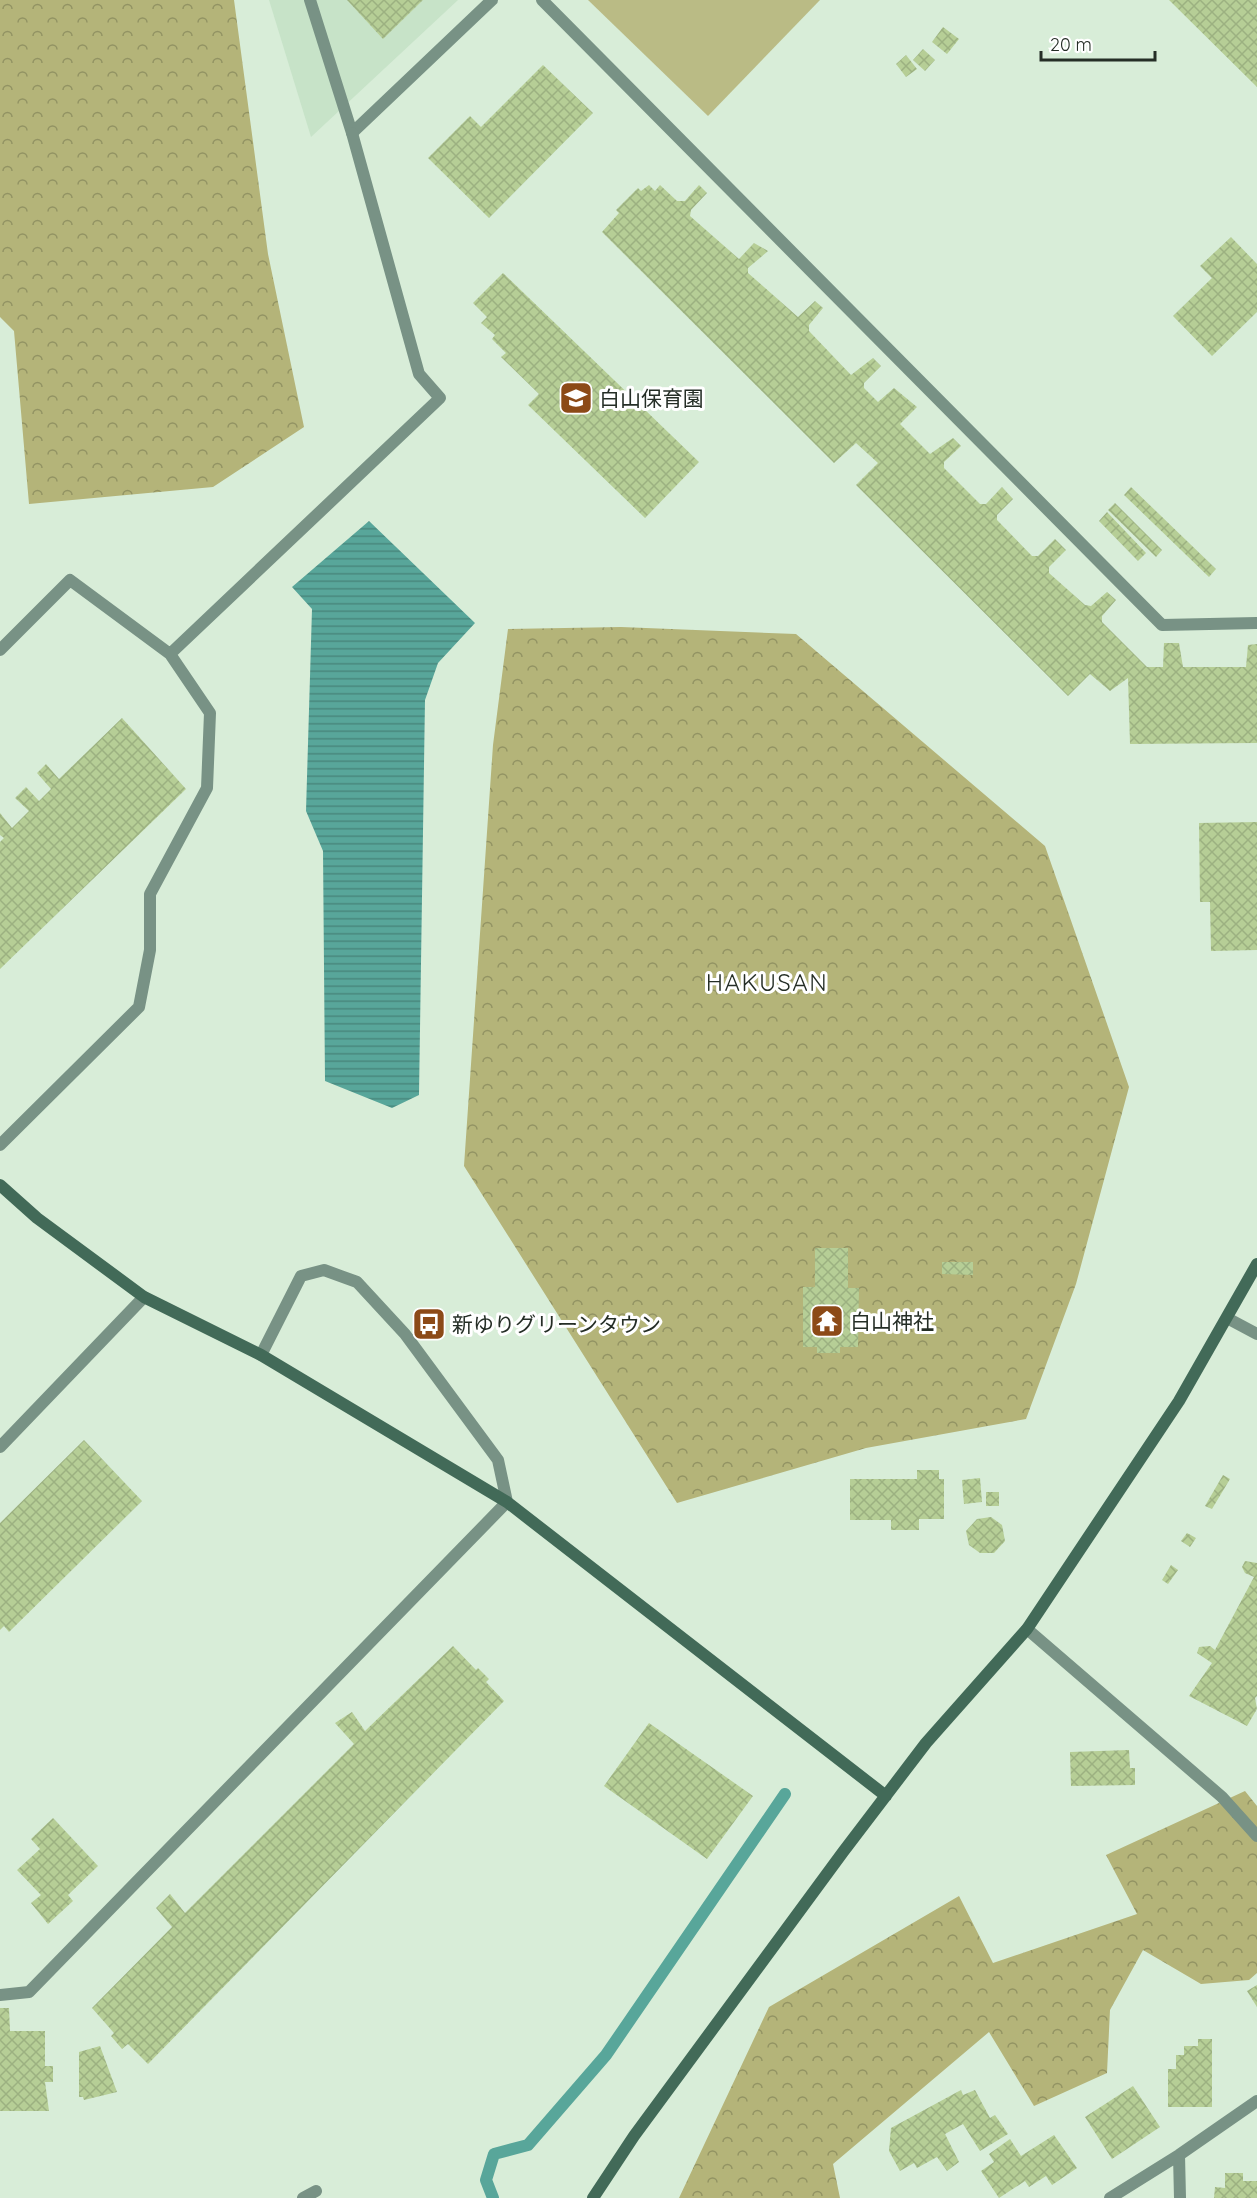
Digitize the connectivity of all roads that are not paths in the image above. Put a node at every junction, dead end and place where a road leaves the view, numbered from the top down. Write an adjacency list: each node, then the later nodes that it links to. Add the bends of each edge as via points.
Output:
1 (310, 0): 4 (street)
2 (492, 0): 4 (street)
3 (542, 0): 5 (street, via 1162,625)
4 (352, 134): 7 (street, via 419,374 441,398)
5 (1257, 623)
6 (0, 650): 7 (street, via 70,580)
7 (170, 654): 8 (street, via 210,713 207,788 150,894 150,950 139,1007)
8 (0, 1144)
9 (0, 1185): 11 (street, via 37,1218)
10 (1257, 1264): 12 (street)
11 (144, 1297): 14 (street); 15 (street)
12 (1227, 1318): 13 (street); 17 (street, via 1179,1401)
13 (1257, 1334)
14 (261, 1355): 16 (street); 16 (street, via 301,1276 324,1270 357,1281 405,1334 498,1460)
15 (0, 1447)
16 (507, 1502): 18 (street); 20 (street, via 29,1992)
17 (1027, 1629): 18 (street, via 926,1743); 19 (street, via 1222,1797)
18 (886, 1796): 25 (street, via 641,2126)
19 (1257, 1836)
20 (0, 1995)
21 (1257, 2101): 22 (street)
22 (1179, 2155): 26 (street); 27 (street)
23 (316, 2191): 24 (street)
24 (303, 2198)
25 (593, 2198)
26 (1110, 2198)
27 (1180, 2198)

